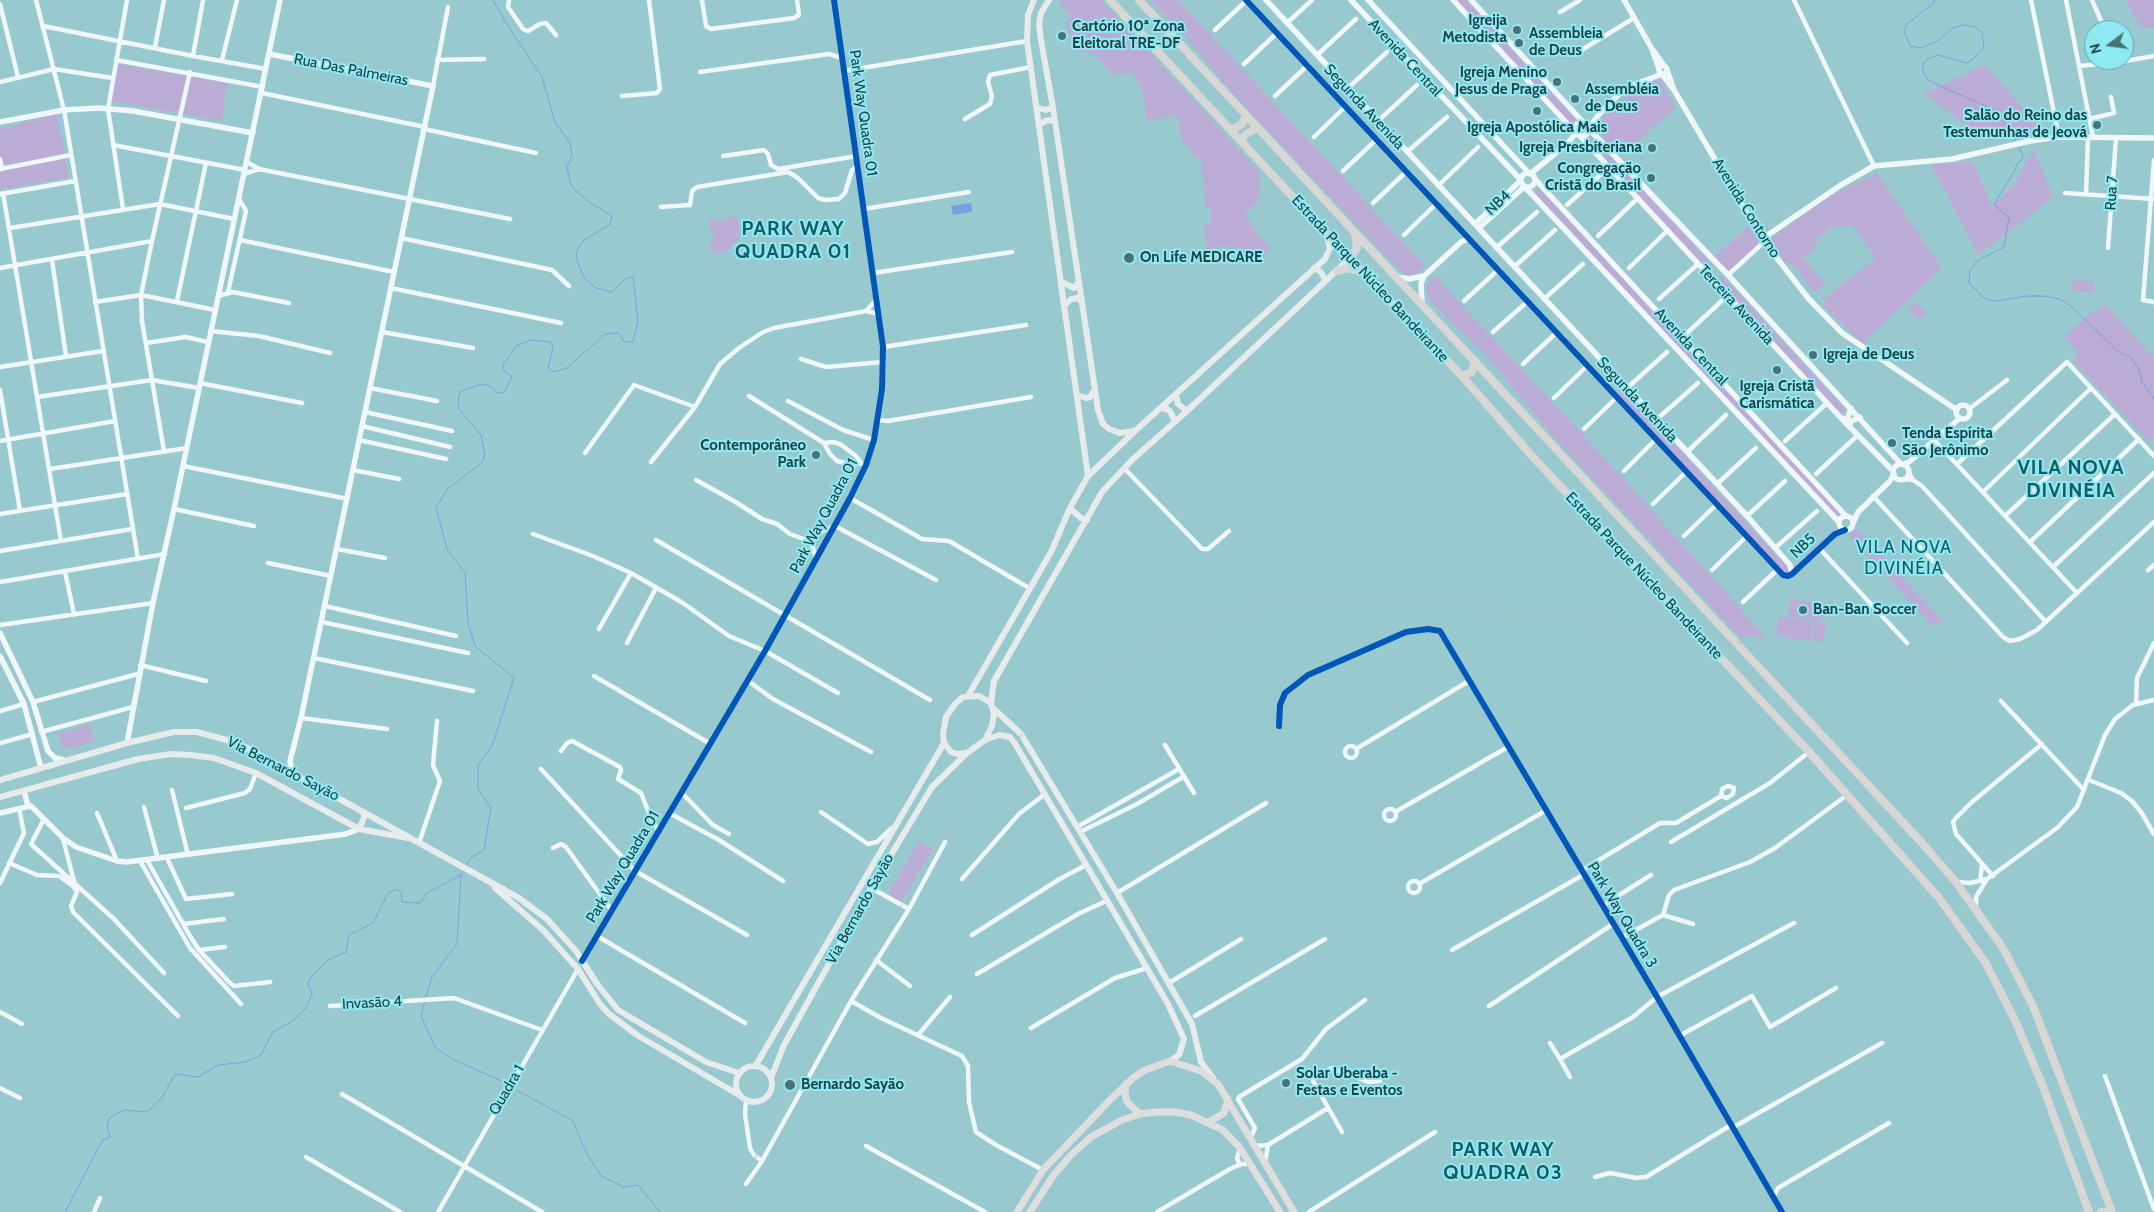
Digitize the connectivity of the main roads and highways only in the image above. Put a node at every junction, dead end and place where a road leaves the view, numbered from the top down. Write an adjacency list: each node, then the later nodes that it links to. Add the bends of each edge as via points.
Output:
1 (1034, 0): 5 (main road, via 1028,15 1027,42)
2 (1049, 0): 6 (main road, via 1039,24)
3 (1110, 0): 11 (highway, Estrada Parque Núcleo Bandeirante)
4 (1139, 0): 7 (highway, Estrada Parque Núcleo Bandeirante)
5 (1036, 107): 6 (main road); 9 (main road)
6 (1053, 108): 8 (main road)
7 (1247, 116): 10 (highway, Estrada Parque Núcleo Bandeirante); 11 (highway, via 1241,125)
8 (1054, 121): 9 (main road, via 1046,120); 21 (main road)
9 (1039, 124): 20 (main road)
10 (1258, 128): 12 (highway, via 1246,134); 14 (highway, Estrada Parque Núcleo Bandeirante)
11 (1231, 130): 12 (highway, Estrada Parque Núcleo Bandeirante)
12 (1241, 141): 13 (highway, Estrada Parque Núcleo Bandeirante)
13 (1325, 230): 15 (highway, Estrada Parque Núcleo Bandeirante); 16 (main road, via 1330,248 1325,259)
14 (1355, 232): 15 (highway, via 1357,248); 24 (highway, Estrada Parque Núcleo Bandeirante)
15 (1350, 258): 17 (main road); 18 (highway, Estrada Parque Núcleo Bandeirante)
16 (1314, 268): 19 (main road); 28 (main road)
17 (1337, 271): 18 (highway, via 1349,268); 19 (main road)
18 (1364, 273): 25 (highway, Estrada Parque Núcleo Bandeirante)
19 (1325, 280): 30 (main road)
20 (1062, 282): 21 (main road, via 1074,288); 23 (main road)
21 (1079, 282): 22 (main road)
22 (1081, 301): 23 (main road, via 1072,299); 26 (main road)
23 (1064, 306): 27 (main road)
24 (1475, 361): 25 (highway, via 1472,372); 64 (highway, Estrada Parque Núcleo Bandeirante, via 1922,844 1976,908 2003,948 2033,1006)
25 (1462, 376): 61 (highway, Estrada Parque Núcleo Bandeirante, via 1809,752 1939,898 1985,962 2019,1029)
26 (1094, 391): 27 (main road, via 1086,398); 32 (main road, via 1099,417 1109,429 1120,433)
27 (1077, 395): 33 (main road)
28 (1176, 395): 29 (main road); 30 (main road, via 1178,404)
29 (1161, 408): 31 (main road, via 1170,411); 32 (main road)
30 (1187, 411): 31 (main road)
31 (1175, 422): 35 (main road, via 1102,492)
32 (1135, 431): 33 (main road)
33 (1088, 476): 34 (main road)
34 (1070, 508): 35 (main road); 36 (main road, via 1051,552)
35 (1086, 520): 37 (main road, via 994,681)
36 (968, 696): 37 (main road, via 979,696); 39 (main road, via 955,704 946,717)
37 (992, 705): 38 (main road, via 992,726); 51 (main road, via 1021,734 1079,829 1192,1022 1201,1062)
38 (985, 740): 40 (main road); 47 (main road, via 999,734 1010,737 1168,1004 1184,1039 1178,1055)
39 (944, 743): 40 (main road, via 957,754); 48 (main road)
40 (967, 753): 50 (main road, Via Bernardo Sayão, via 932,787 871,888 784,1045)
41 (0, 780): 43 (main road, Via Bernardo Sayão, via 136,740 174,732 197,732 238,743)
42 (1, 796): 44 (main road, Via Bernardo Sayão, via 138,759 171,754 214,758 256,774)
43 (364, 812): 44 (main road); 45 (main road, Via Bernardo Sayão)
44 (359, 829): 45 (main road, Via Bernardo Sayão)
45 (416, 841): 46 (main road, Via Bernardo Sayão)
46 (485, 879): 49 (main road, Via Bernardo Sayão, via 533,908 553,926 576,951 618,1010 706,1062); 53 (main road, Via Bernardo Sayão, via 543,930 578,969 609,1014 637,1035)
47 (1170, 1061): 51 (main road, via 1190,1066); 52 (main road, via 1145,1070)
48 (756, 1066): 49 (main road, via 746,1067); 50 (main road, via 765,1069)
49 (739, 1073): 53 (main road, via 736,1088)
50 (771, 1078): 53 (main road, via 772,1086 763,1100 754,1102)
51 (1214, 1079): 54 (main road)
52 (1126, 1084): 55 (main road, via 1127,1102); 57 (main road, via 1043,1170)
53 (740, 1095)
54 (1228, 1099): 56 (main road, via 1224,1113); 60 (main road)
55 (1140, 1114): 56 (main road, via 1176,1112); 58 (main road, via 1091,1137 1053,1176)
56 (1209, 1122): 59 (main road, via 1223,1130 1240,1148)
57 (1017, 1212)
58 (1030, 1212)
59 (1280, 1212)
60 (1294, 1212)
61 (2089, 1212)
62 (2101, 1212): 63 (highway)
63 (2106, 1212)
64 (2112, 1212)

